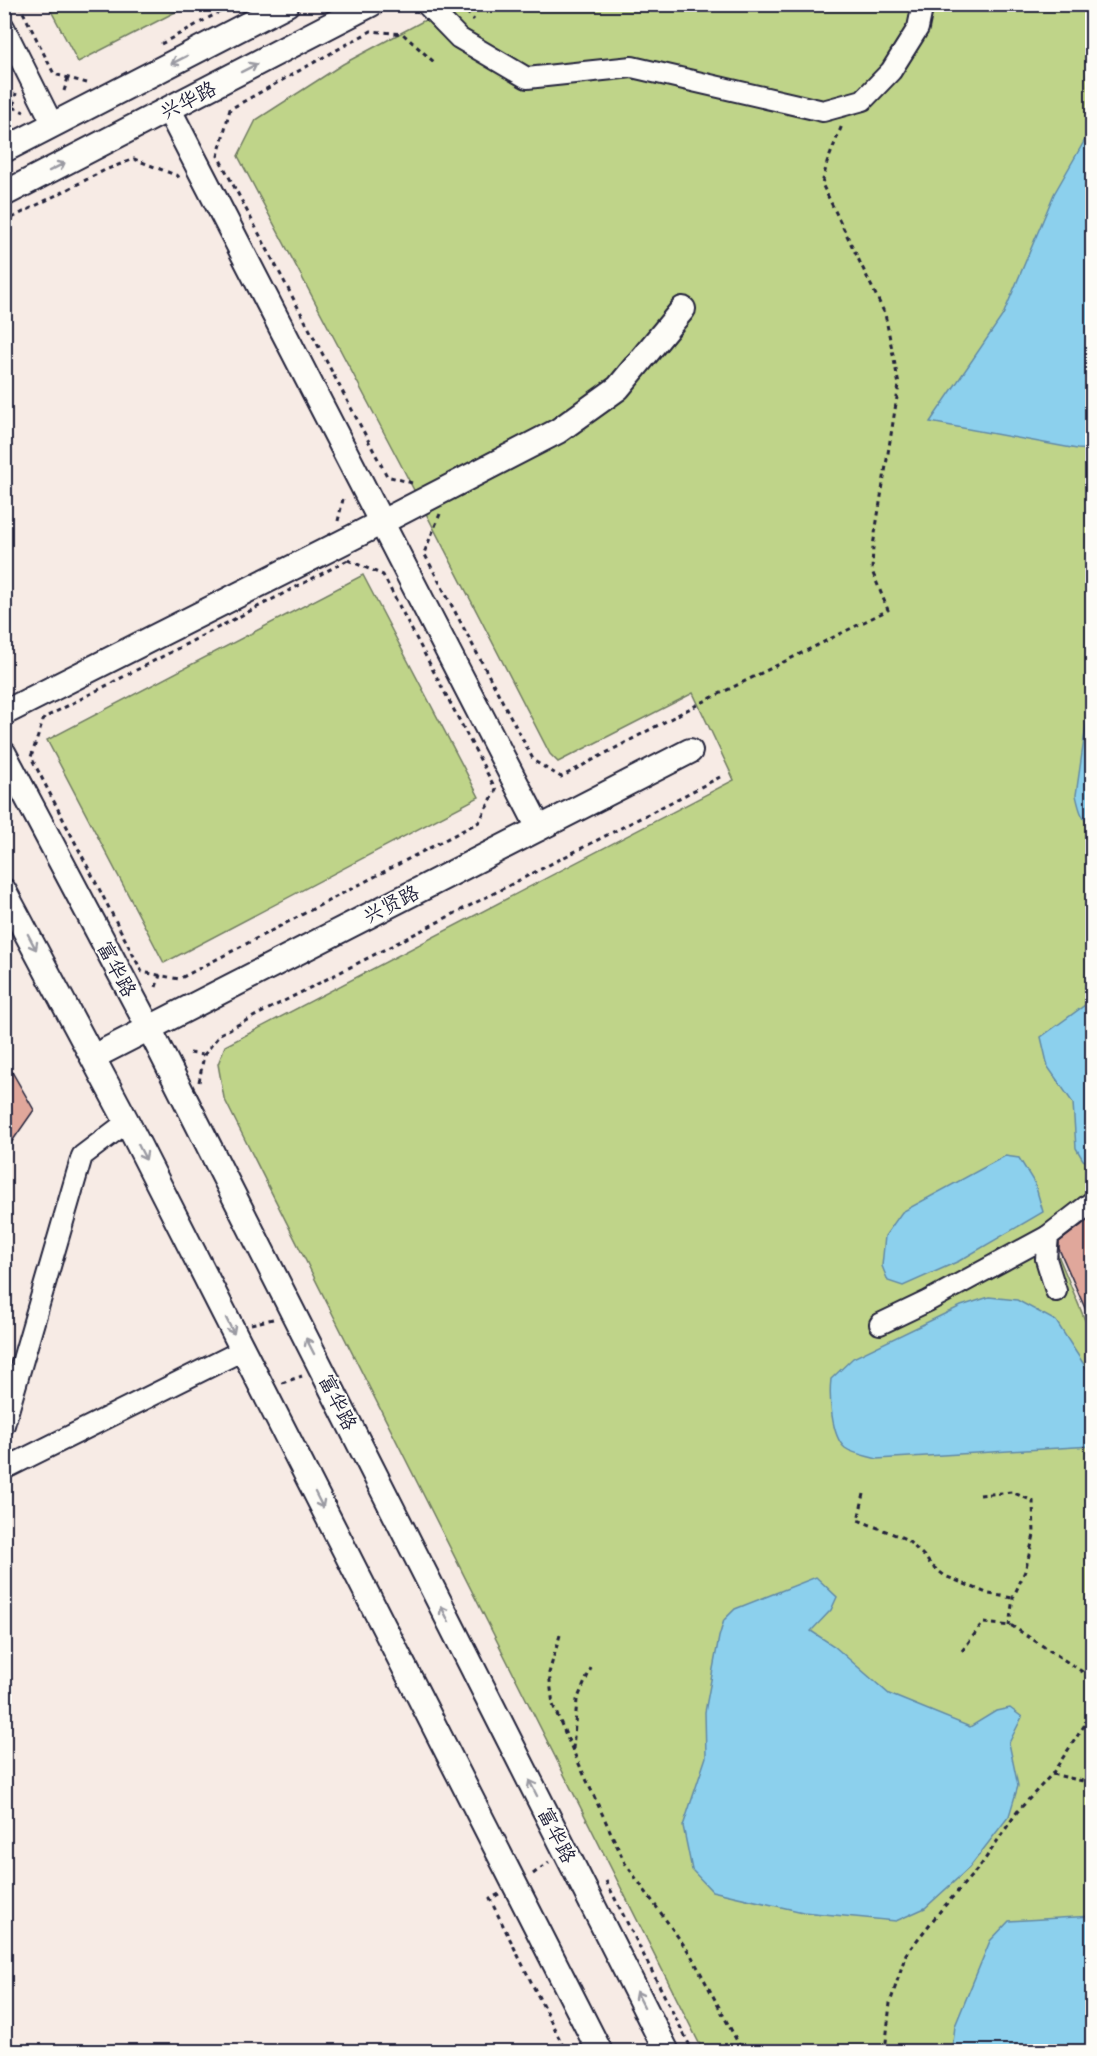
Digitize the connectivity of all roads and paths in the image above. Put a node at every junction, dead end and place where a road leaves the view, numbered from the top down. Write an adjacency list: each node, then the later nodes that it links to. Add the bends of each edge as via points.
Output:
1 (19, 4): 14 (path, via 54,74)
2 (234, 4): 12 (path)
3 (287, 4): 23 (street, 兴华路, one-way to 23)
4 (371, 4): 19 (street, 兴华路, one-way to 4)
5 (426, 4): 17 (street, via 459,38 527,78 632,67 823,111)
6 (463, 4): 8 (path)
7 (923, 4): 17 (street, via 918,28 891,71)
8 (474, 20)
9 (4, 27): 23 (street)
10 (395, 27): 11 (path)
11 (393, 33): 13 (path, via 403,34); 29 (path, via 371,31 230,109 218,156 387,477)
12 (161, 44)
13 (435, 63)
14 (68, 78): 15 (path); 16 (path)
15 (88, 83)
16 (64, 91)
17 (863, 100): 31 (path, via 840,128 822,184 885,314 899,385 873,546 872,571 888,610 561,777 534,760 424,553)
18 (13, 107): 20 (path)
19 (169, 110): 26 (street, 兴华路, one-way to 19); 32 (street)
20 (24, 112)
21 (12, 114): 22 (path)
22 (4, 118)
23 (53, 125): 24 (street, 兴华路)
24 (4, 150)
25 (183, 187): 27 (path, via 178,176 134,159)
26 (4, 194)
27 (4, 222)
28 (683, 309): 32 (street, via 618,388 558,431)
29 (413, 483)
30 (344, 492): 33 (path)
31 (440, 514)
32 (380, 523): 34 (street); 38 (street)
33 (336, 525)
34 (4, 713)
35 (690, 751): 38 (street, 兴贤路)
36 (4, 754): 42 (street, 富华路)
37 (720, 777): 44 (path, via 220,1034)
38 (539, 828): 42 (street, 兴贤路)
39 (4, 891): 45 (street, one-way to 45)
40 (160, 975): 40 (path, via 179,979 478,822 496,790 383,575 371,568 348,560 44,718 31,757 142,972); 41 (path)
41 (156, 987)
42 (149, 1028): 45 (street, 兴贤路); 77 (street, 富华路, one-way to 42)
43 (190, 1053): 44 (path)
44 (204, 1055): 46 (path)
45 (93, 1057): 47 (street)
46 (198, 1089)
47 (127, 1122): 54 (street, one-way to 54); 57 (street, via 82,1156)
48 (1092, 1202): 49 (street)
49 (1048, 1236): 50 (street, via 1046,1259); 52 (street)
50 (1056, 1291)
51 (275, 1318): 53 (path)
52 (880, 1323)
53 (242, 1326)
54 (243, 1350): 58 (street); 76 (street, one-way to 76)
55 (303, 1376): 56 (path)
56 (272, 1386)
57 (4, 1425)
58 (4, 1469)
59 (864, 1494): 61 (path, via 858,1520 906,1539 945,1576 989,1594)
60 (980, 1495): 61 (path, via 1012,1492 1033,1501 1034,1535 1025,1571)
61 (1012, 1598): 62 (path)
62 (1009, 1626): 64 (path, via 983,1623); 66 (path)
63 (560, 1635): 68 (path, via 549,1673 553,1705)
64 (962, 1652)
65 (591, 1668): 68 (path, via 577,1700)
66 (1092, 1678)
67 (1092, 1714): 69 (path)
68 (573, 1751): 79 (path, via 625,1863 691,1955)
69 (1052, 1774): 70 (path); 80 (path, via 1017,1812 981,1865 906,1954 890,2002)
70 (1092, 1781)
71 (553, 1859): 73 (path)
72 (602, 1874): 78 (path)
73 (527, 1878)
74 (490, 1899): 75 (path)
75 (566, 2052)
76 (600, 2052)
77 (667, 2052)
78 (693, 2052)
79 (743, 2052)
80 (885, 2052)

